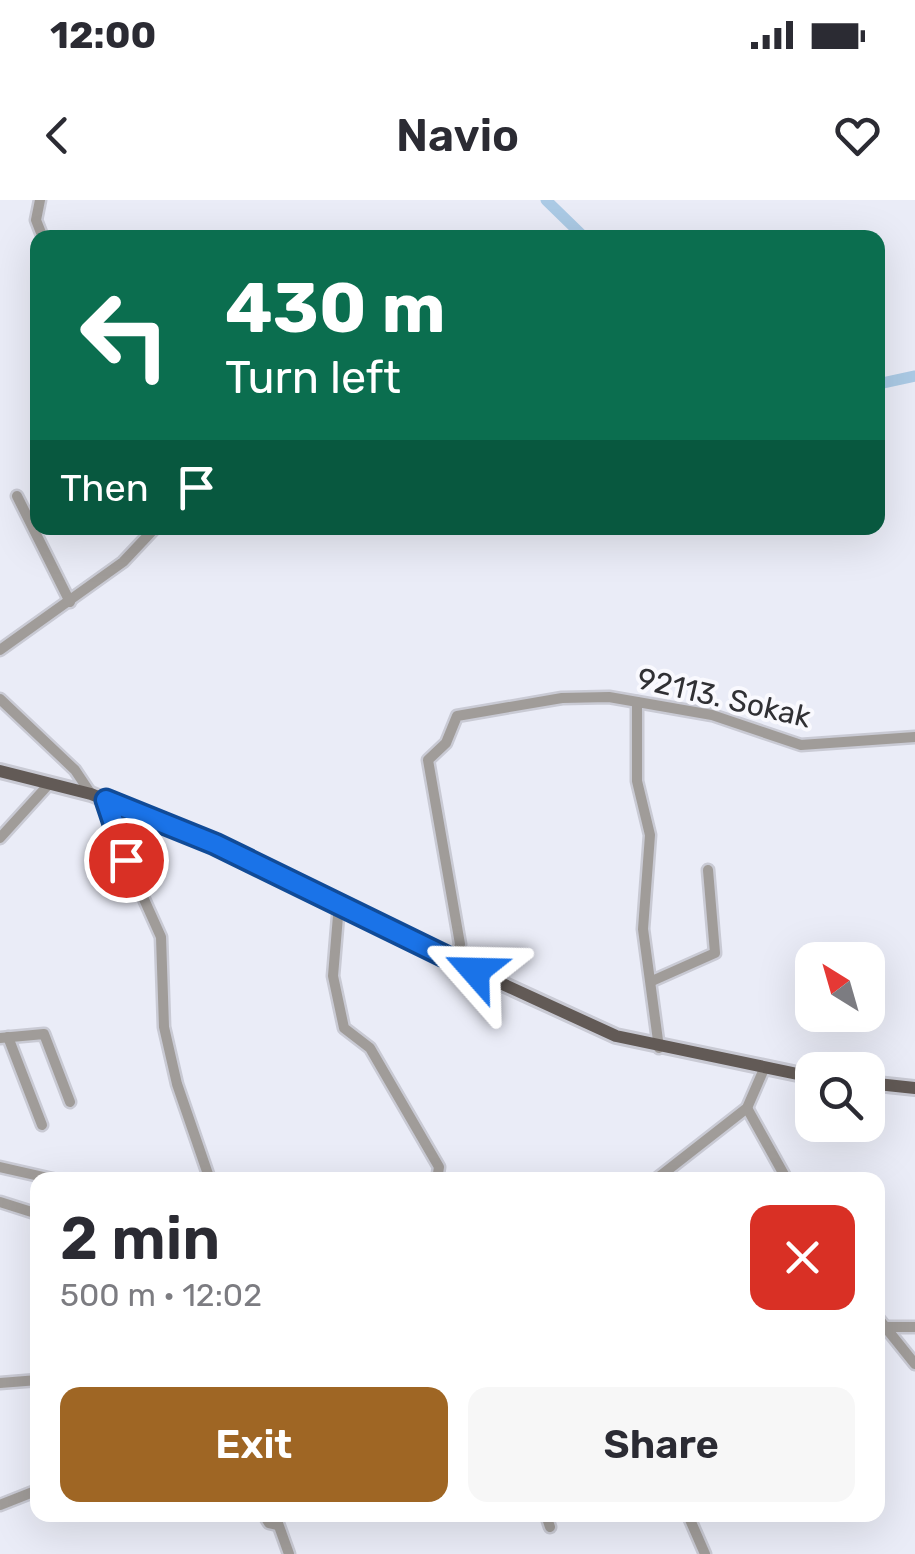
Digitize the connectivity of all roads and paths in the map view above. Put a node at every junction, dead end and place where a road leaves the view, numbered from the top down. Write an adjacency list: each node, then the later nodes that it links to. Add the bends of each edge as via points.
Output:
1 (40, 200): 2 (street)
2 (40, 230)
3 (17, 496): 4 (street)
4 (30, 522)
5 (36, 535): 7 (street)
6 (148, 535): 7 (street)
7 (70, 602): 8 (street)
8 (0, 650)
9 (0, 700): 14 (street, via 75,770)
10 (636, 702): 11 (street, 92113. Sokak, via 722,718 801,745); 19 (street, 92113. Sokak, via 577,696 465,712 453,720 446,743 428,760 460,944); 20 (street, via 637,781 650,835 643,929)
11 (915, 737)
12 (0, 771): 13 (main road)
13 (49, 784): 14 (main road); 16 (street)
14 (91, 794): 15 (main road)
15 (106, 800): 18 (main road); 31 (street, via 161,937 164,1026)
16 (0, 838)
17 (708, 870): 20 (street, via 715,953)
18 (339, 904): 19 (main road); 32 (street, via 334,976 344,1028 370,1048)
19 (456, 962): 22 (main road, via 596,1028)
20 (652, 981): 22 (street)
21 (4, 1037): 27 (street, via 44,1034); 29 (street)
22 (659, 1048): 23 (main road)
23 (764, 1069): 24 (main road); 28 (street)
24 (795, 1075)
25 (885, 1085): 26 (main road)
26 (915, 1088)
27 (70, 1102)
28 (747, 1108): 33 (street); 34 (street)
29 (42, 1125)
30 (0, 1167): 35 (street)
31 (207, 1172)
32 (438, 1172)
33 (665, 1172)
34 (783, 1172)
35 (30, 1174)
36 (0, 1202): 37 (street)
37 (30, 1211)
38 (885, 1323): 40 (street)
39 (885, 1327): 41 (street)
40 (915, 1327)
41 (915, 1364)
42 (30, 1381): 43 (street)
43 (0, 1383)
44 (30, 1493): 45 (street)
45 (0, 1505)
46 (277, 1522): 48 (street)
47 (691, 1522): 49 (street)
48 (288, 1554)
49 (705, 1554)

